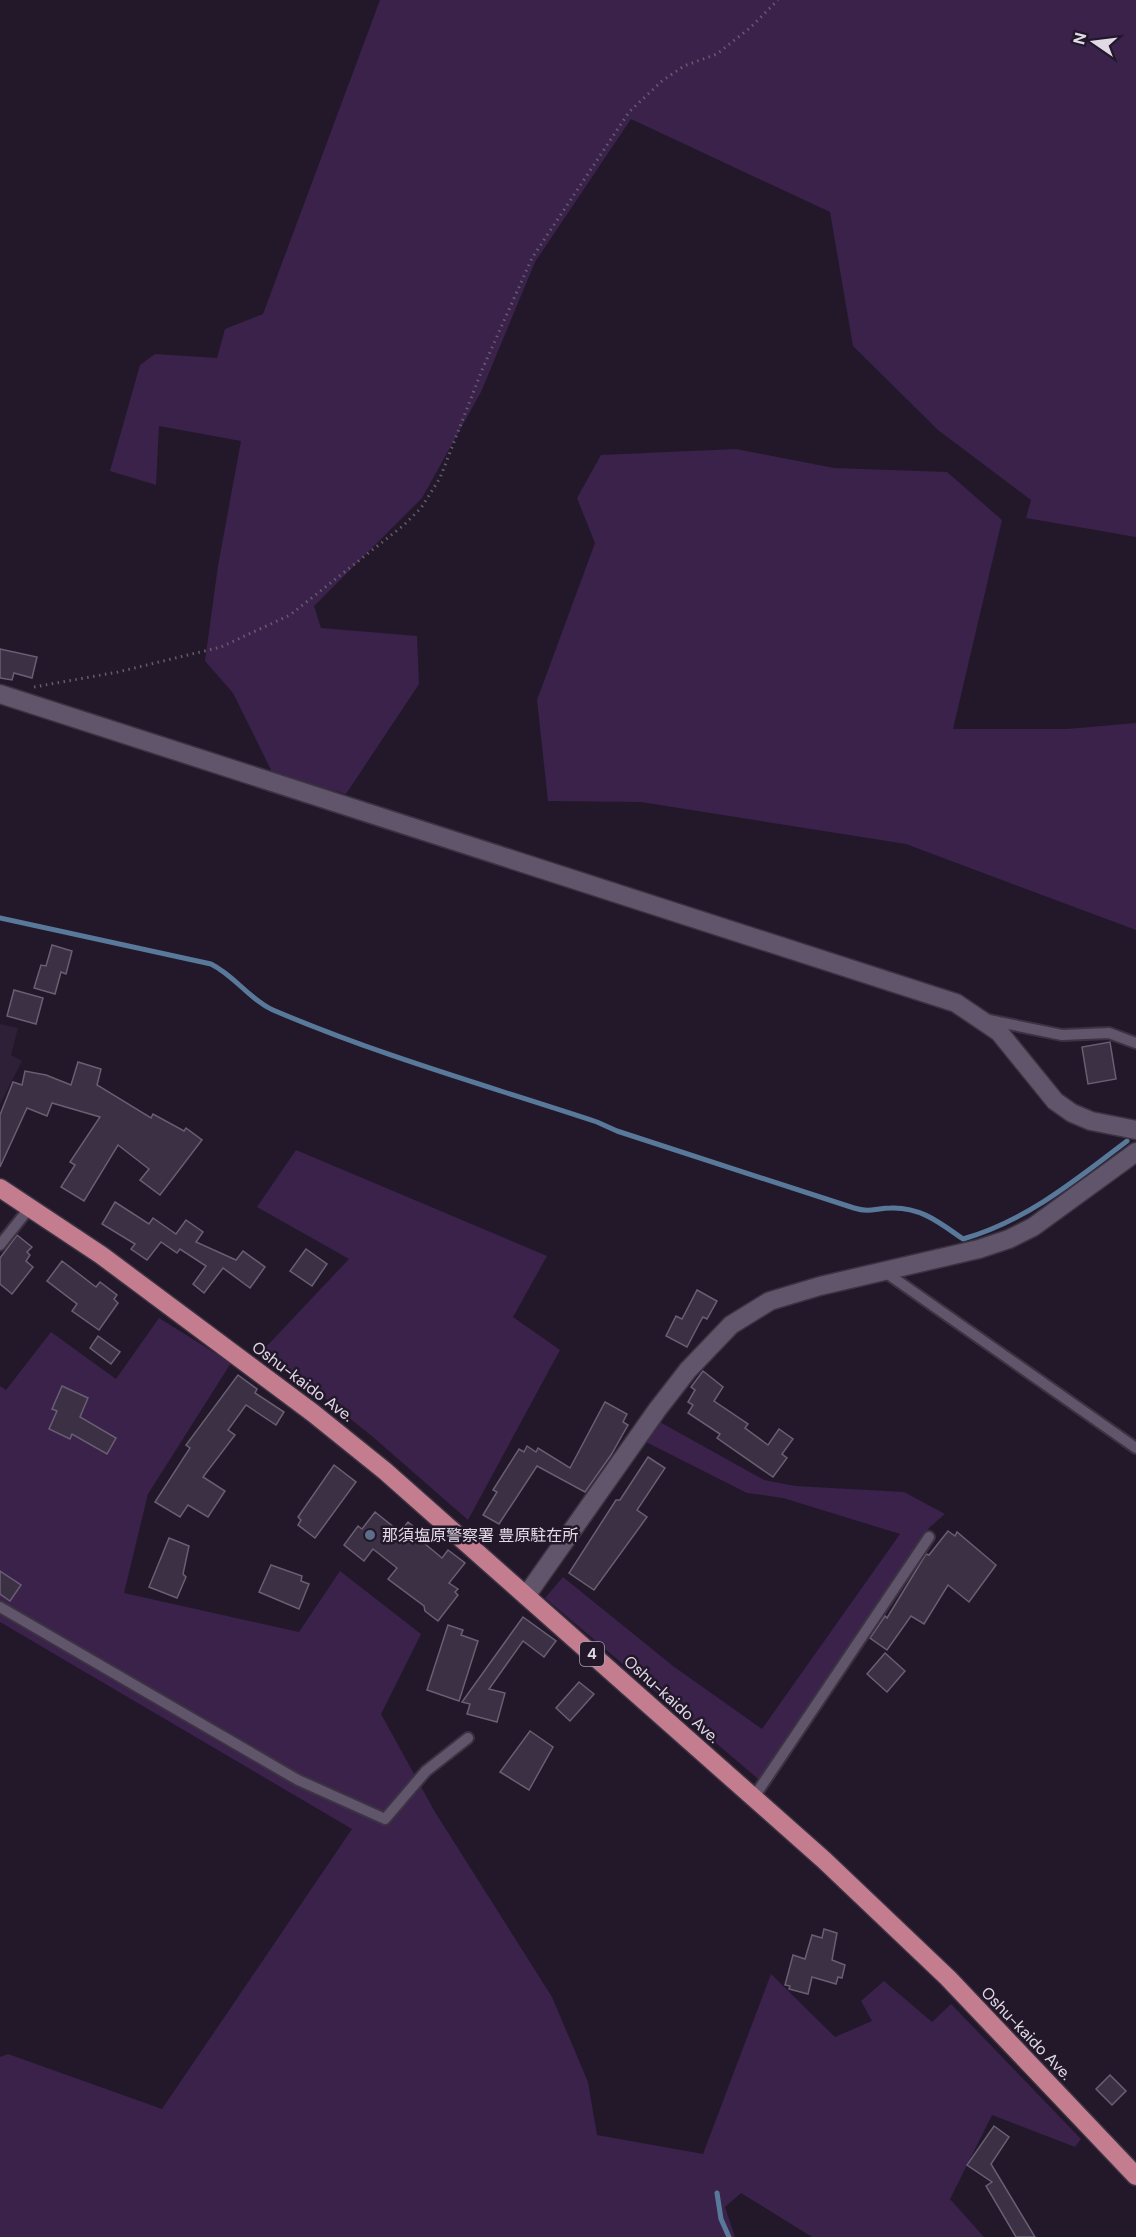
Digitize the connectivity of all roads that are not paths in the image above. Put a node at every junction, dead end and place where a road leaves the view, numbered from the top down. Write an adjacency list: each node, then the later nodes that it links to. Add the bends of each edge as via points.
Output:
1 (0, 694): 2 (street, via 956,1003)
2 (983, 1019): 3 (lane, via 1055,1035 1109,1033); 4 (street, via 999,1032 1055,1101 1091,1121)
3 (1136, 1043)
4 (1136, 1130)
5 (1136, 1152): 9 (street, via 1033,1227 1009,1239)
6 (0, 1188): 7 (highway, Oshu-kaido Ave. / 4)
7 (31, 1206): 8 (lane); 12 (highway, Oshu-kaido Ave. / 4, via 313,1413)
8 (0, 1245)
9 (885, 1272): 10 (lane); 12 (street, via 770,1301 731,1326 688,1370 657,1410)
10 (1136, 1448)
11 (929, 1537): 15 (lane)
12 (526, 1596): 15 (highway, Oshu-kaido Ave. / 4)
13 (0, 1606): 14 (lane, via 298,1780 385,1819 426,1771)
14 (468, 1738)
15 (754, 1797): 16 (highway, Oshu-kaido Ave. / 4, via 948,1978)
16 (1136, 2175)

